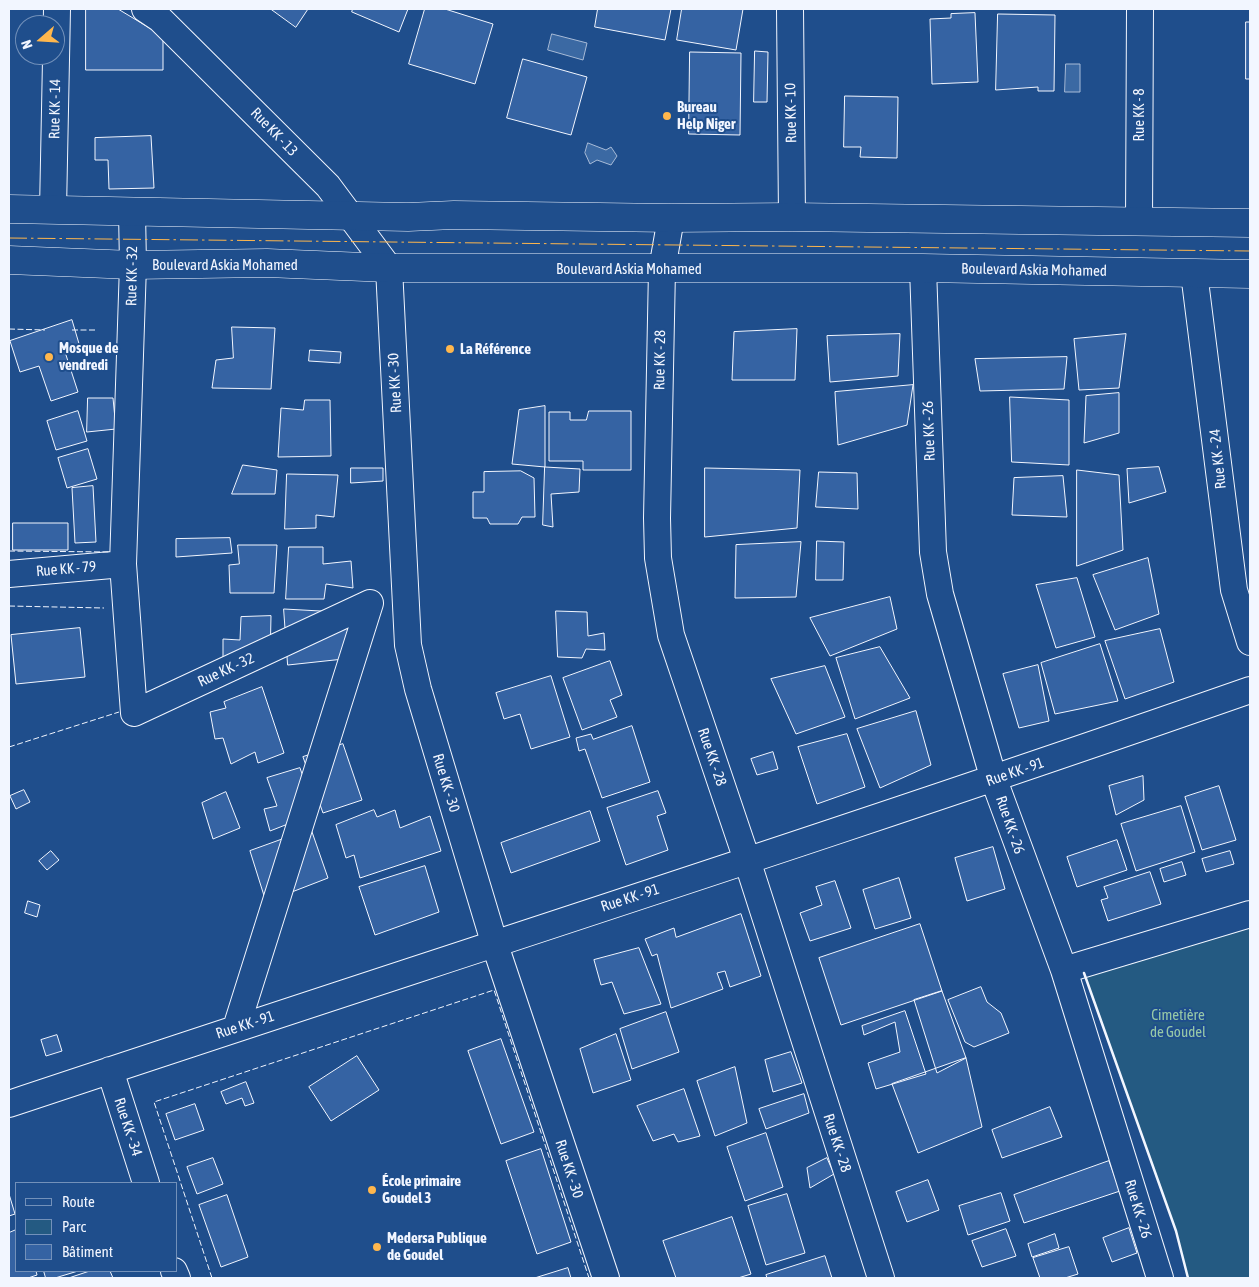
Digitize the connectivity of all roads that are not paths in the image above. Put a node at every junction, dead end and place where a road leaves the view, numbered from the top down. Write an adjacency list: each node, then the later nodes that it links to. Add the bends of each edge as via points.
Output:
1 (57, 9): 6 (street, Rue KK - 14)
2 (790, 9): 9 (street, Rue KK - 10)
3 (1140, 9): 11 (street, Rue KK - 8)
4 (157, 12): 8 (street, Rue KK - 13, via 328,186)
5 (9, 209): 6 (main road)
6 (54, 210): 7 (main road)
7 (132, 212): 8 (main road); 14 (street, Rue KK - 32)
8 (352, 215): 10 (main road); 15 (street, Rue KK - 13)
9 (792, 216): 10 (main road); 11 (main road)
10 (671, 218): 17 (street, Rue KK - 28)
11 (1139, 220): 12 (main road)
12 (1250, 222)
13 (9, 260): 14 (main road, Boulevard Askia Mohamed)
14 (133, 265): 15 (main road, Boulevard Askia Mohamed, via 267,263); 20 (street, Rue KK - 32)
15 (389, 268): 17 (main road, Boulevard Askia Mohamed); 27 (street, Rue KK - 30, via 408,645 418,689)
16 (923, 268): 17 (main road, Boulevard Askia Mohamed); 18 (main road, Boulevard Askia Mohamed); 24 (street, Rue KK - 26, via 933,552 940,594)
17 (662, 269): 25 (street, Rue KK - 28, via 657,518 662,592 671,635)
18 (1194, 273): 19 (main road, Boulevard Askia Mohamed); 22 (street, Rue KK - 24, via 1234,590)
19 (1250, 274)
20 (123, 564): 21 (street, Rue KK - 79); 29 (street, Rue KK - 32, via 134,713 370,603)
21 (9, 574)
22 (1250, 642)
23 (1250, 690): 24 (street, Rue KK - 91)
24 (994, 780): 25 (street, Rue KK - 91); 28 (street, Rue KK - 26)
25 (747, 860): 27 (street, Rue KK - 91); 34 (street, Rue KK - 28)
26 (1250, 914): 28 (street)
27 (494, 942): 29 (street, Rue KK - 91); 33 (street, Rue KK - 30)
28 (1064, 970): 35 (street, Rue KK - 26)
29 (236, 1028): 30 (street, Rue KK - 91)
30 (110, 1070): 31 (street, Rue KK - 91); 32 (street, Rue KK - 34)
31 (9, 1104)
32 (146, 1182)
33 (606, 1278)
34 (881, 1278)
35 (1160, 1278)

